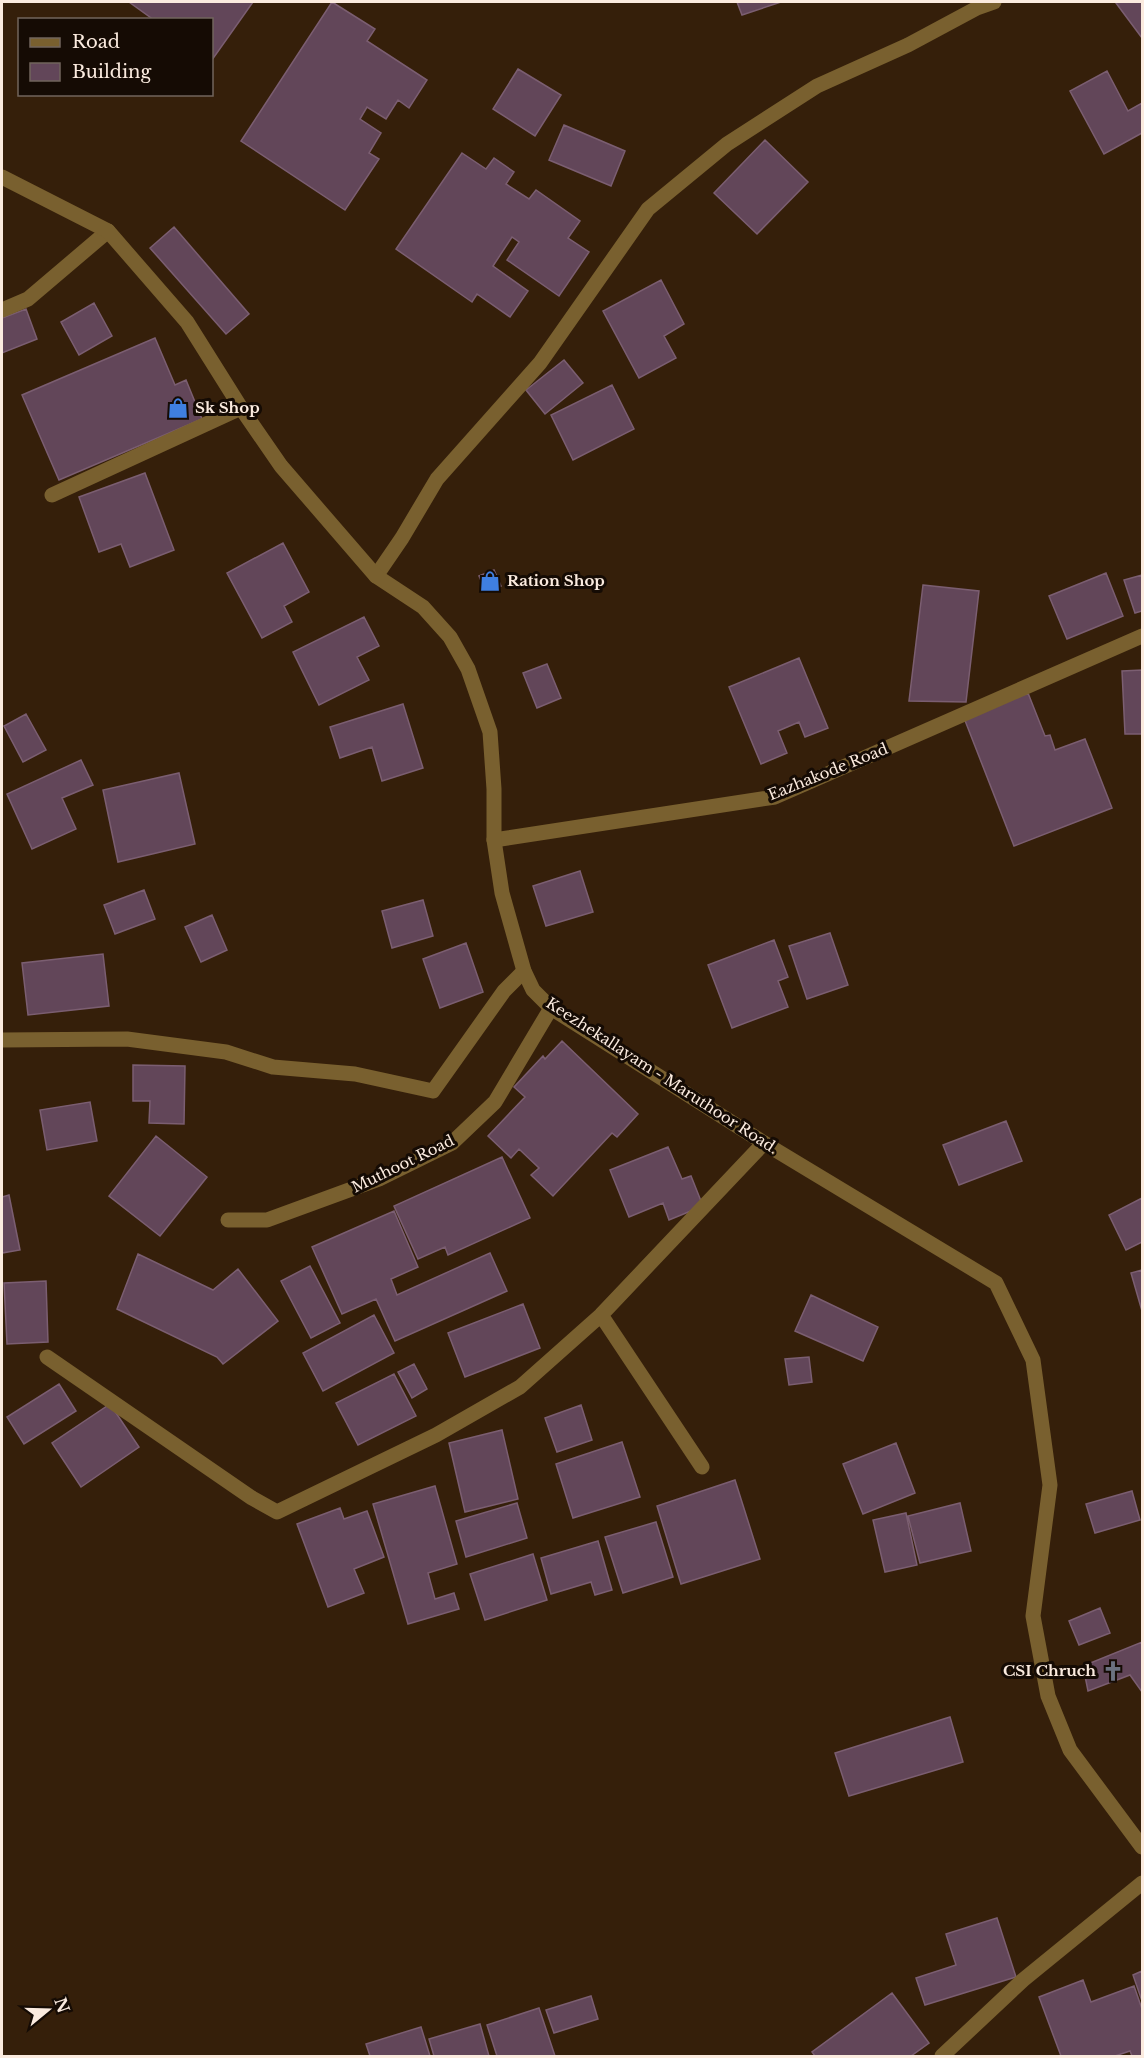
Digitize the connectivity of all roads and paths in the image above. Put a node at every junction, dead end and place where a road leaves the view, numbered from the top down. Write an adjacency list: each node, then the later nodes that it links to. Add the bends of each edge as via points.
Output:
1 (994, 2): 7 (street, via 817,86 727,144 648,208 540,363 437,479)
2 (2, 177): 3 (street, Keezhekallayam - Maruthoor Road.)
3 (108, 231): 4 (street, via 28,299); 5 (street, Keezhekallayam - Maruthoor Road., via 187,322)
4 (2, 310)
5 (241, 408): 6 (street); 7 (street, Keezhekallayam - Maruthoor Road., via 281,466)
6 (52, 495)
7 (376, 576): 9 (street, Keezhekallayam - Maruthoor Road., via 423,607 450,637 468,669 490,732)
8 (1143, 636): 9 (street, Eazhakode Road, via 775,797)
9 (494, 840): 10 (street, Keezhekallayam - Maruthoor Road., via 502,893)
10 (524, 971): 11 (street, Keezhekallayam - Maruthoor Road., via 532,990); 12 (street, via 504,991 433,1091 355,1074 273,1067 226,1052 127,1039)
11 (551, 1008): 13 (street, Keezhekallayam - Maruthoor Road.); 14 (street, Muthoot Road, via 495,1102 452,1143 379,1179 267,1220)
12 (2, 1040)
13 (764, 1143): 15 (street); 18 (street, Keezhekallayam - Maruthoor Road., via 996,1283 1033,1360 1050,1485 1033,1616 1048,1696 1070,1750)
14 (228, 1220)
15 (601, 1315): 16 (street, via 520,1387 436,1435 278,1512); 17 (street)
16 (47, 1357)
17 (702, 1467)
18 (1143, 1847)
19 (1143, 1883): 20 (street, via 1023,1980)
20 (942, 2056)

